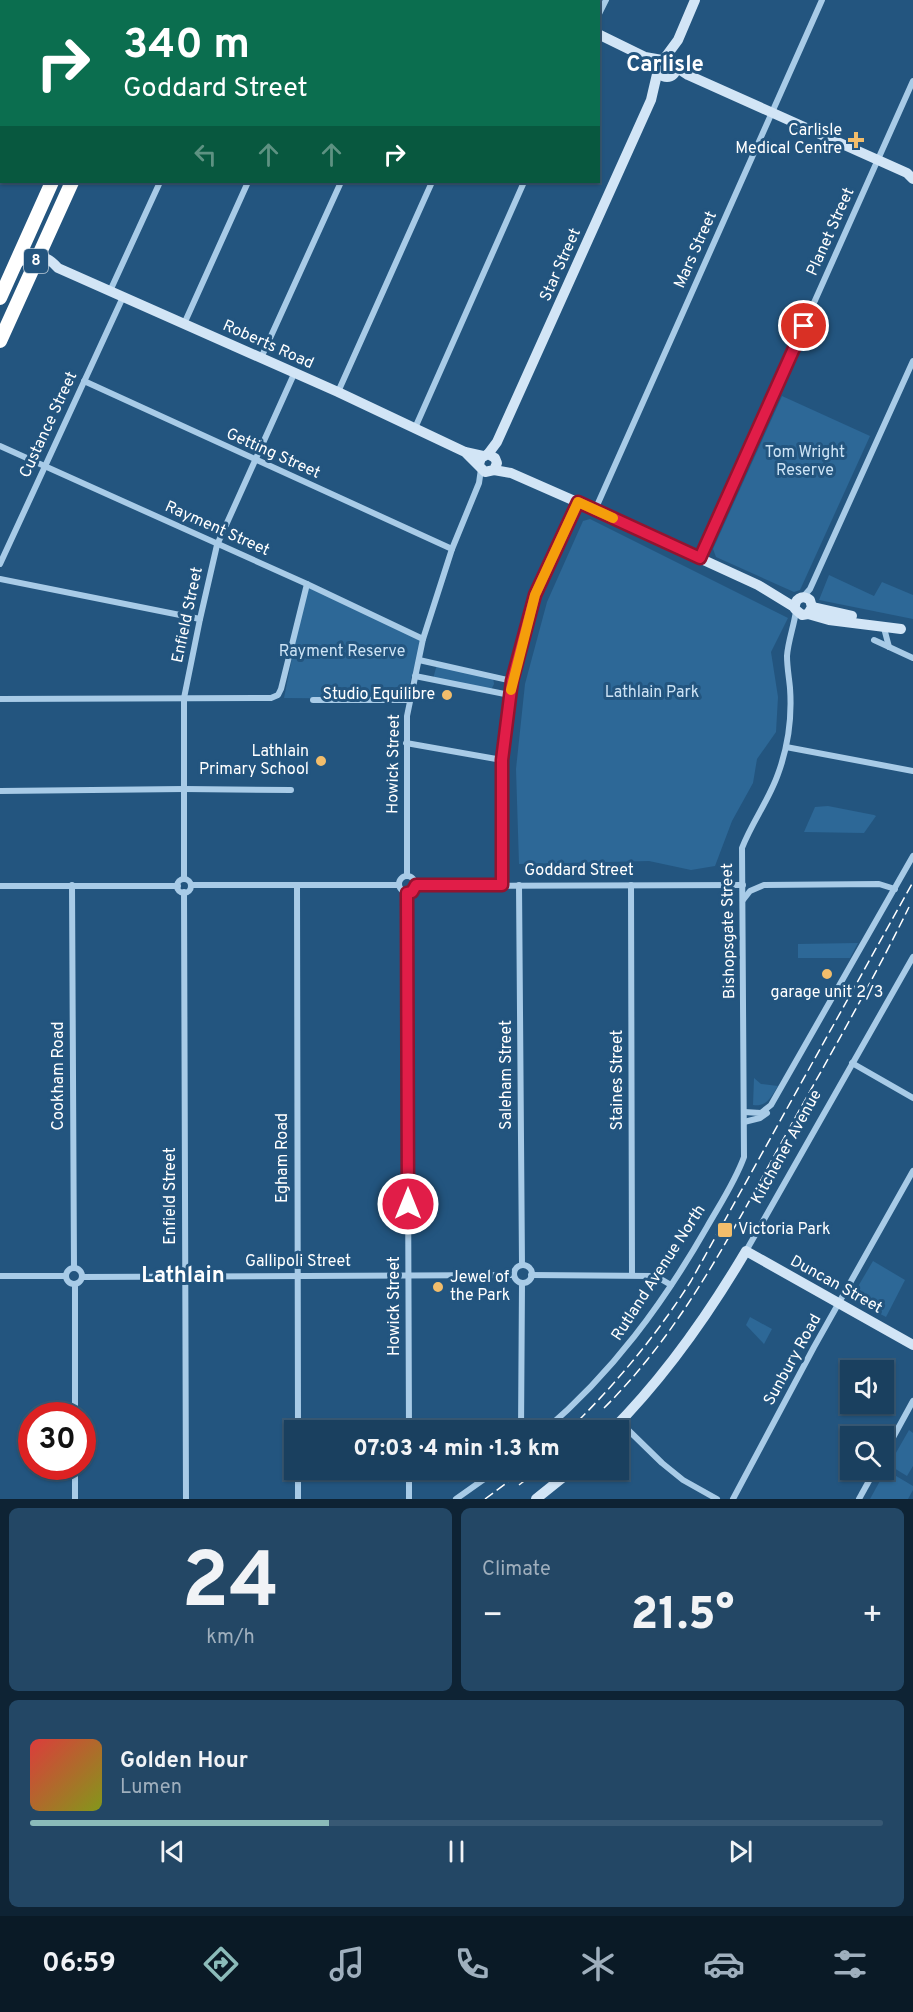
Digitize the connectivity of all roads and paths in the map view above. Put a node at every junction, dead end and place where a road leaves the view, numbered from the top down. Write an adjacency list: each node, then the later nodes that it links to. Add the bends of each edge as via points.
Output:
1 (695, 0): 4 (main road, Star Street)
2 (822, 0): 6 (street, Mars Street)
3 (600, 37): 4 (main road)
4 (667, 68): 6 (main road); 31 (main road, Star Street)
5 (913, 81): 7 (street, Planet Street)
6 (770, 115): 7 (main road); 34 (street, Mars Street)
7 (876, 163): 8 (main road); 37 (street, Planet Street)
8 (913, 179)
9 (51, 183): 17 (highway, 8)
10 (72, 183): 16 (highway, 8)
11 (160, 183): 18 (street)
12 (248, 183): 21 (street)
13 (341, 183): 23 (street)
14 (432, 183): 27 (street)
15 (524, 183): 28 (street)
16 (38, 259): 17 (main road, via 24,258); 18 (main road, Roberts Road, via 53,262 58,268); 22 (highway, 8)
17 (13, 269): 20 (highway, 8)
18 (110, 291): 19 (main road, Roberts Road)
19 (123, 297): 21 (main road, Roberts Road); 26 (street, Custance Street)
20 (0, 298)
21 (184, 324): 23 (main road, Roberts Road)
22 (0, 341)
23 (261, 358): 25 (main road, Roberts Road)
24 (913, 361): 41 (street, Bishopsgate Street)
25 (294, 374): 27 (main road, Roberts Road); 30 (street, Enfield Street)
26 (84, 381): 30 (street, Getting Street); 32 (street, Custance Street)
27 (338, 392): 28 (main road, Roberts Road)
28 (415, 428): 31 (main road, Roberts Road)
29 (0, 446): 32 (street, Rayment Street)
30 (256, 461): 35 (street, Enfield Street); 36 (street, Getting Street)
31 (488, 463): 33 (main road, Roberts Road); 36 (street, Howick Street)
32 (45, 466): 35 (street, Rayment Street); 38 (street, Custance Street)
33 (578, 502): 34 (main road, Roberts Road); 55 (street, via 535,595)
34 (595, 510): 37 (main road, Roberts Road)
35 (217, 545): 40 (street, Rayment Street); 42 (street, Enfield Street)
36 (452, 549): 46 (street, Howick Street)
37 (700, 558): 41 (main road, Roberts Road, via 785,600)
38 (0, 564)
39 (0, 579): 42 (street)
40 (307, 584): 46 (street, Rayment Street); 58 (street, via 278,695)
41 (804, 604): 43 (main road, Roberts Road, via 829,620); 44 (main road, Roberts Road); 63 (street, Bishopsgate Street, via 787,654 791,706)
42 (200, 619): 58 (street, Enfield Street)
43 (884, 628): 44 (main road, Roberts Road); 48 (street)
44 (901, 629): 45 (main road, Roberts Road)
45 (913, 632)
46 (423, 639): 50 (street, Howick Street)
47 (874, 640): 48 (street)
48 (889, 647): 49 (street)
49 (913, 658)
50 (419, 660): 51 (street); 52 (street, Howick Street)
51 (437, 664): 53 (street); 54 (street)
52 (415, 676): 54 (street); 61 (street, Howick Street)
53 (493, 676): 55 (street); 56 (street)
54 (433, 679): 56 (street)
55 (512, 681): 57 (street)
56 (491, 690): 57 (street)
57 (510, 694): 64 (street)
58 (184, 698): 59 (street); 66 (street, Enfield Street)
59 (0, 699)
60 (313, 700): 61 (street)
61 (410, 700): 62 (street, Howick Street)
62 (406, 743): 64 (street); 70 (street, Howick Street)
63 (786, 747): 65 (street); 80 (street, Bishopsgate Street, via 779,773 742,848)
64 (502, 760): 77 (street)
65 (913, 771)
66 (184, 789): 67 (street); 68 (street); 71 (street, Enfield Street)
67 (291, 790)
68 (0, 791)
69 (913, 856): 83 (street)
70 (407, 876): 75 (street); 76 (street)
71 (184, 879): 73 (street); 82 (street)
72 (72, 885): 81 (street); 82 (street); 97 (street, Cookham Road)
73 (191, 885): 74 (street); 84 (street)
74 (297, 885): 75 (street); 99 (street, Egham Road)
75 (399, 885): 85 (street)
76 (416, 885): 77 (street, Goddard Street); 85 (street)
77 (502, 885): 78 (street, Goddard Street)
78 (519, 885): 79 (street, Goddard Street); 96 (street, Saleham Street)
79 (631, 885): 80 (street, Goddard Street); 103 (street, Staines Street)
80 (743, 885): 86 (street, Bishopsgate Street)
81 (0, 886)
82 (178, 886): 84 (street)
83 (895, 889): 86 (street, via 879,884 764,885 750,891); 89 (street)
84 (184, 892): 98 (street, Enfield Street)
85 (407, 893): 100 (street, Howick Street)
86 (743, 901): 91 (street, Bishopsgate Street)
87 (913, 957): 88 (street, Kitchener Avenue)
88 (852, 1063): 90 (street); 95 (street, Kitchener Avenue)
89 (779, 1092): 91 (street, via 765,1112); 92 (street, via 767,1113)
90 (913, 1098)
91 (744, 1112): 92 (street, Bishopsgate Street)
92 (744, 1122): 94 (street, Bishopsgate Street, via 744,1157)
93 (913, 1171): 110 (street, Sunbury Road)
94 (738, 1174): 109 (street, Rutland Avenue North)
95 (746, 1251): 110 (main road, Duncan Street); 118 (main road, Kitchener Avenue, via 717,1301 676,1358)
96 (522, 1265): 101 (street); 102 (street, via 529,1268)
97 (74, 1268): 105 (street); 106 (street)
98 (185, 1275): 99 (street, Gallipoli Street); 106 (street, Gallipoli Street); 128 (street, Enfield Street)
99 (297, 1275): 100 (street, Gallipoli Street); 114 (street, Egham Road)
100 (408, 1275): 101 (street, Gallipoli Street); 115 (street, Howick Street)
101 (514, 1275): 107 (street)
102 (531, 1275): 103 (street); 107 (street, via 529,1281)
103 (632, 1275): 109 (street, via 652,1276)
104 (0, 1276): 105 (street)
105 (66, 1276): 108 (street)
106 (82, 1276): 108 (street)
107 (522, 1283): 116 (street)
108 (75, 1284): 113 (street)
109 (671, 1286): 117 (street, Rutland Avenue North, via 625,1351)
110 (840, 1305): 111 (main road, Duncan Street); 134 (street, Sunbury Road)
111 (913, 1345)
112 (913, 1401): 120 (street)
113 (75, 1402)
114 (298, 1420)
115 (409, 1420)
116 (521, 1420)
117 (557, 1420)
118 (622, 1420)
119 (629, 1431): 133 (street, via 683,1480)
120 (894, 1436)
121 (75, 1480): 127 (street)
122 (298, 1480): 129 (street)
123 (409, 1480): 130 (street)
124 (483, 1480): 131 (street)
125 (560, 1480): 132 (main road)
126 (869, 1480): 135 (street)
127 (75, 1499)
128 (186, 1499)
129 (298, 1499)
130 (409, 1499)
131 (456, 1499)
132 (536, 1499)
133 (717, 1499)
134 (733, 1499)
135 (859, 1499)

